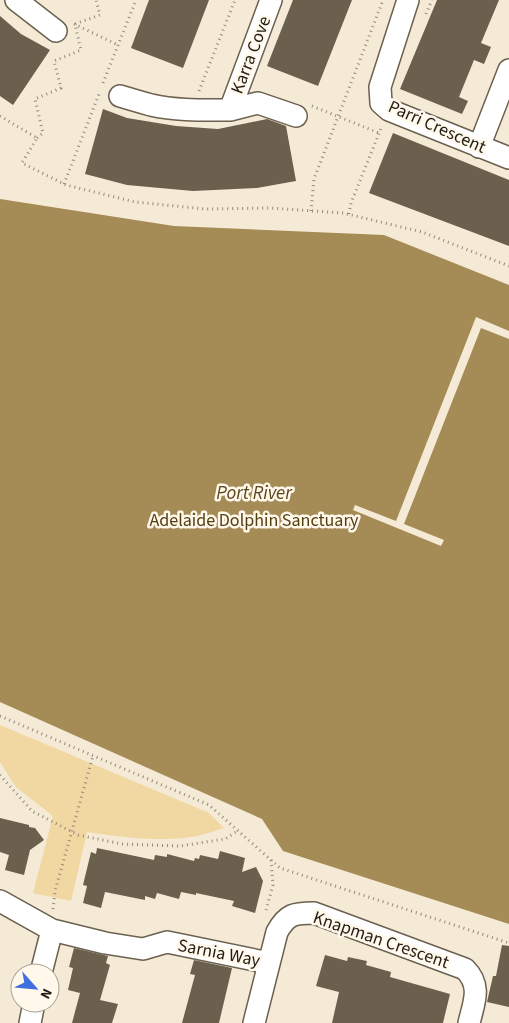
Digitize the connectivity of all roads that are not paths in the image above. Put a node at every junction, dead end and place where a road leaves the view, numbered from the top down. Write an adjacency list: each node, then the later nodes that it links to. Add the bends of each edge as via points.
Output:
1 (16, 0): 4 (street)
2 (271, 0): 7 (street, Karra Cove)
3 (408, 0): 9 (street, Parri Crescent, via 380,87 381,103 389,110)
4 (66, 25)
5 (509, 70): 9 (street)
6 (120, 96): 7 (street, Karra Cove, via 192,110)
7 (230, 110): 8 (street, Karra Cove, via 258,102)
8 (304, 111)
9 (479, 146): 10 (street, Parri Crescent)
10 (509, 158)
11 (0, 901): 12 (street, Sarnia Way)
12 (52, 930): 13 (street, Sarnia Way, via 142,949 167,942); 14 (street)
13 (269, 962): 15 (street, Knapman Crescent); 16 (street, Knapman Crescent, via 284,919 298,913 314,913 465,969 473,977 475,985)
14 (44, 963)
15 (254, 1023)
16 (469, 1023)

